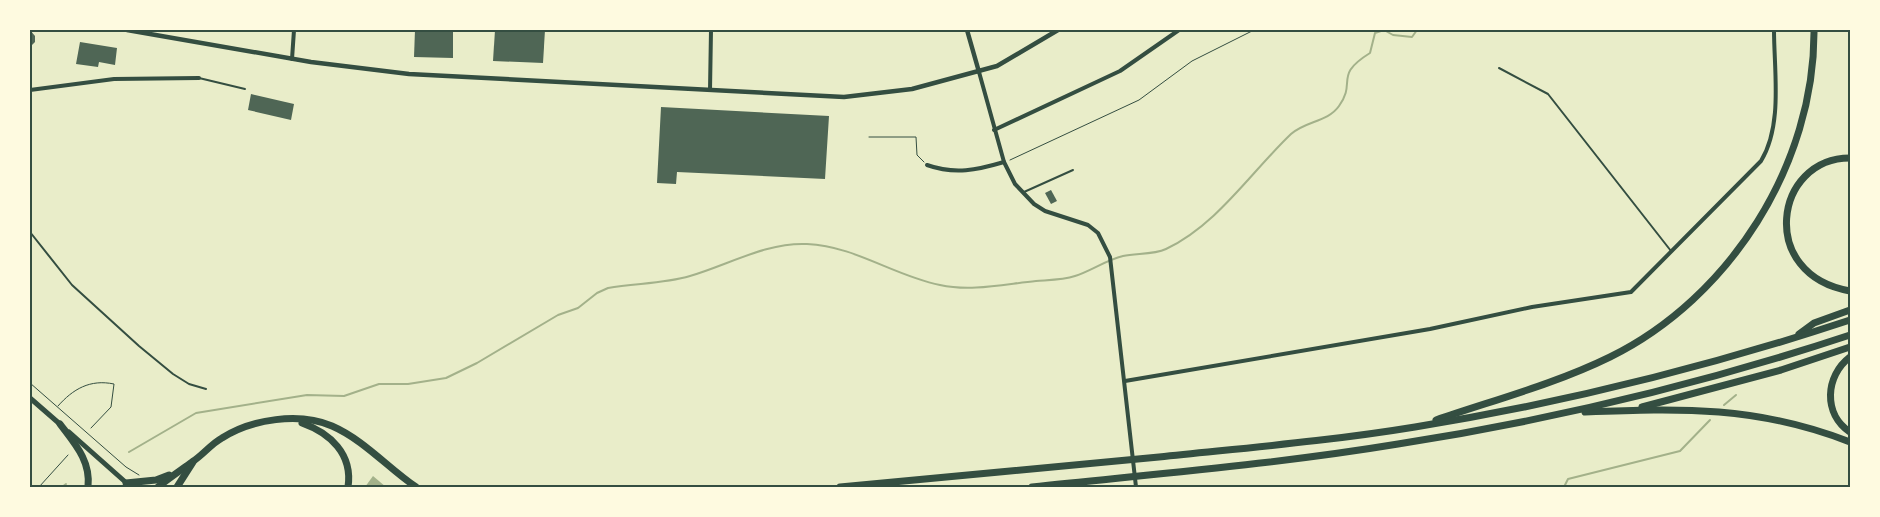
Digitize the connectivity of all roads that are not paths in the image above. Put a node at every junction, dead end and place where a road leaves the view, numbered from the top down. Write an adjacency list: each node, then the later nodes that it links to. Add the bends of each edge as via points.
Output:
1 (127, 30): 9 (street)
2 (294, 30): 9 (street)
3 (712, 30): 15 (street)
4 (967, 30): 11 (street)
5 (1058, 30): 11 (street, via 997,66)
6 (1178, 30): 16 (street, via 1120,71)
7 (1774, 30): 23 (street, via 1774,130 1768,149 1761,161)
8 (1814, 30): 38 (highway, via 1809,85 1789,158 1755,226 1708,286 1668,320 1611,356 1550,381)
9 (292, 58): 15 (street, via 414,74)
10 (1499, 68): 23 (lane, via 1548,94)
11 (979, 72): 15 (street, via 926,86 861,96); 16 (street)
12 (199, 78): 13 (lane); 14 (street, via 114,79)
13 (245, 89)
14 (30, 90)
15 (710, 90)
16 (994, 130): 18 (street)
17 (1850, 158): 24 (highway, via 1816,168 1801,182 1787,212 1786,230 1796,261 1808,273 1822,283)
18 (1004, 162): 19 (street, via 972,171 945,171); 21 (street)
19 (927, 165)
20 (1073, 170): 21 (lane)
21 (1022, 193): 31 (street, via 1045,210 1088,225 1098,233 1110,257)
22 (30, 232): 32 (lane, via 72,285 173,374 188,384)
23 (1671, 251): 31 (street, via 1631,292)
24 (1850, 292)
25 (1850, 310): 28 (highway, via 1814,323)
26 (1850, 320): 28 (highway)
27 (1850, 335): 35 (highway, via 1707,379)
28 (1795, 337): 38 (highway, via 1608,389)
29 (1850, 347): 34 (highway, via 1753,378)
30 (1850, 357): 39 (highway, via 1836,372 1830,395 1836,417)
31 (1125, 381): 51 (street)
32 (206, 389)
33 (30, 398): 37 (main road)
34 (1627, 411): 35 (highway); 40 (highway, via 1702,409 1746,413 1804,426)
35 (1564, 413): 50 (highway, via 1461,434 1325,455)
36 (292, 420): 41 (highway, via 261,422 241,428 220,438); 47 (highway, via 322,431 338,446 346,462); 48 (highway, via 332,426 363,445)
37 (60, 424): 43 (main road); 44 (highway, via 86,461)
38 (1414, 427): 49 (highway, via 1223,450)
39 (1850, 432)
40 (1850, 442)
41 (193, 462): 42 (highway); 46 (highway)
42 (178, 471): 43 (highway, via 163,478); 45 (highway)
43 (128, 485)
44 (88, 487)
45 (158, 487)
46 (177, 487)
47 (348, 487)
48 (416, 487)
49 (840, 487)
50 (1032, 487)
51 (1136, 487)

